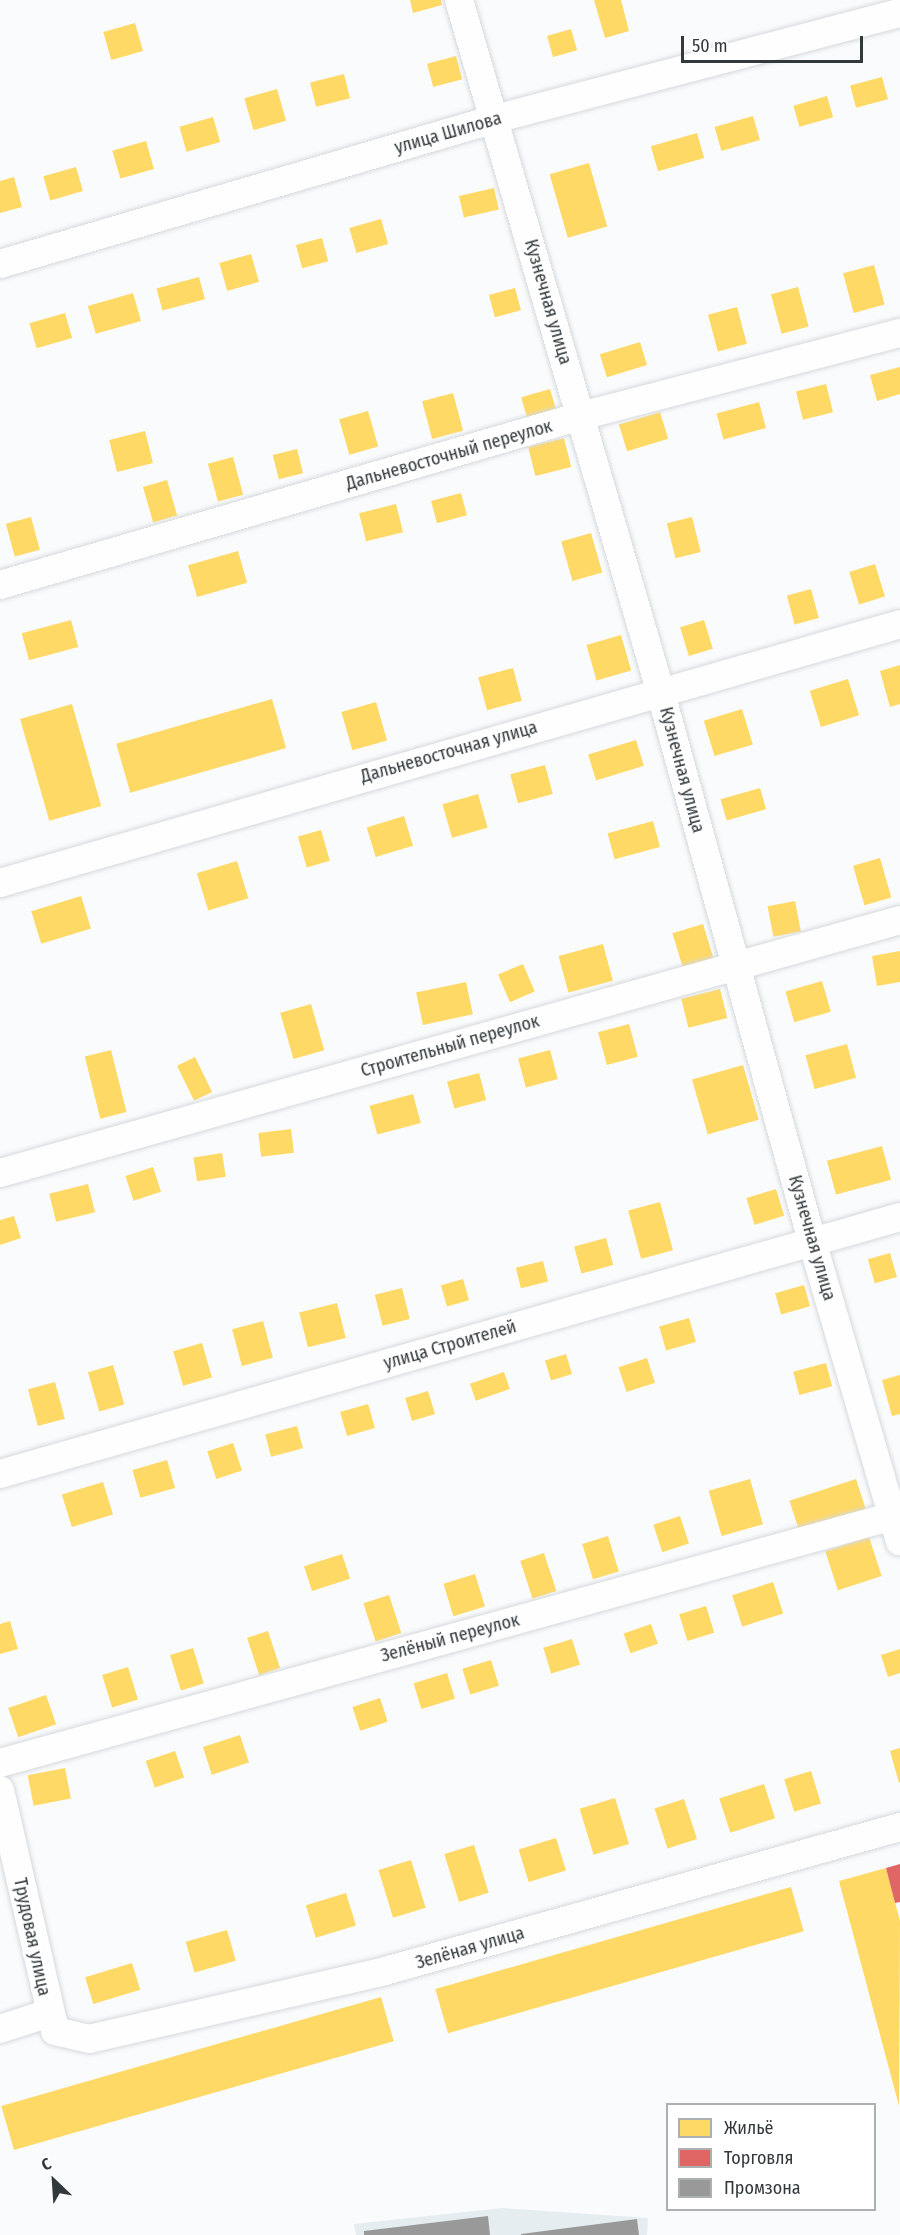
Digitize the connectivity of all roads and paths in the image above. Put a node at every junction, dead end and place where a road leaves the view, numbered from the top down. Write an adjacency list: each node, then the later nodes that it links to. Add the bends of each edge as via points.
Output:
1 (459, 0): 3 (street, Кузнечная улица)
2 (900, 13): 3 (street, улица Шилова)
3 (495, 119): 4 (street, улица Шилова); 6 (street, Кузнечная улица)
4 (0, 264)
5 (900, 333): 6 (street, Дальневосточный переулок)
6 (582, 416): 7 (street, Дальневосточный переулок); 9 (street, Кузнечная улица)
7 (0, 585)
8 (900, 624): 9 (street, Дальневосточная улица)
9 (660, 690): 10 (street, Дальневосточная улица); 12 (street, Кузнечная улица)
10 (0, 883)
11 (900, 920): 12 (street, Строительный переулок)
12 (735, 965): 13 (street, Строительный переулок); 15 (street, Кузнечная улица)
13 (0, 1173)
14 (900, 1217): 15 (street, улица Строителей)
15 (812, 1241): 16 (street, улица Строителей); 17 (street, Кузнечная улица)
16 (0, 1474)
17 (898, 1523): 18 (street, Зелёный переулок)
18 (0, 1762)
19 (0, 1790): 21 (street, Трудовая улица)
20 (900, 1827): 21 (street, Зелёная улица, via 385,1971 120,2035 72,2038 55,2031)
21 (49, 2013): 22 (street); 23 (street)
22 (0, 2018)
23 (0, 2029)

